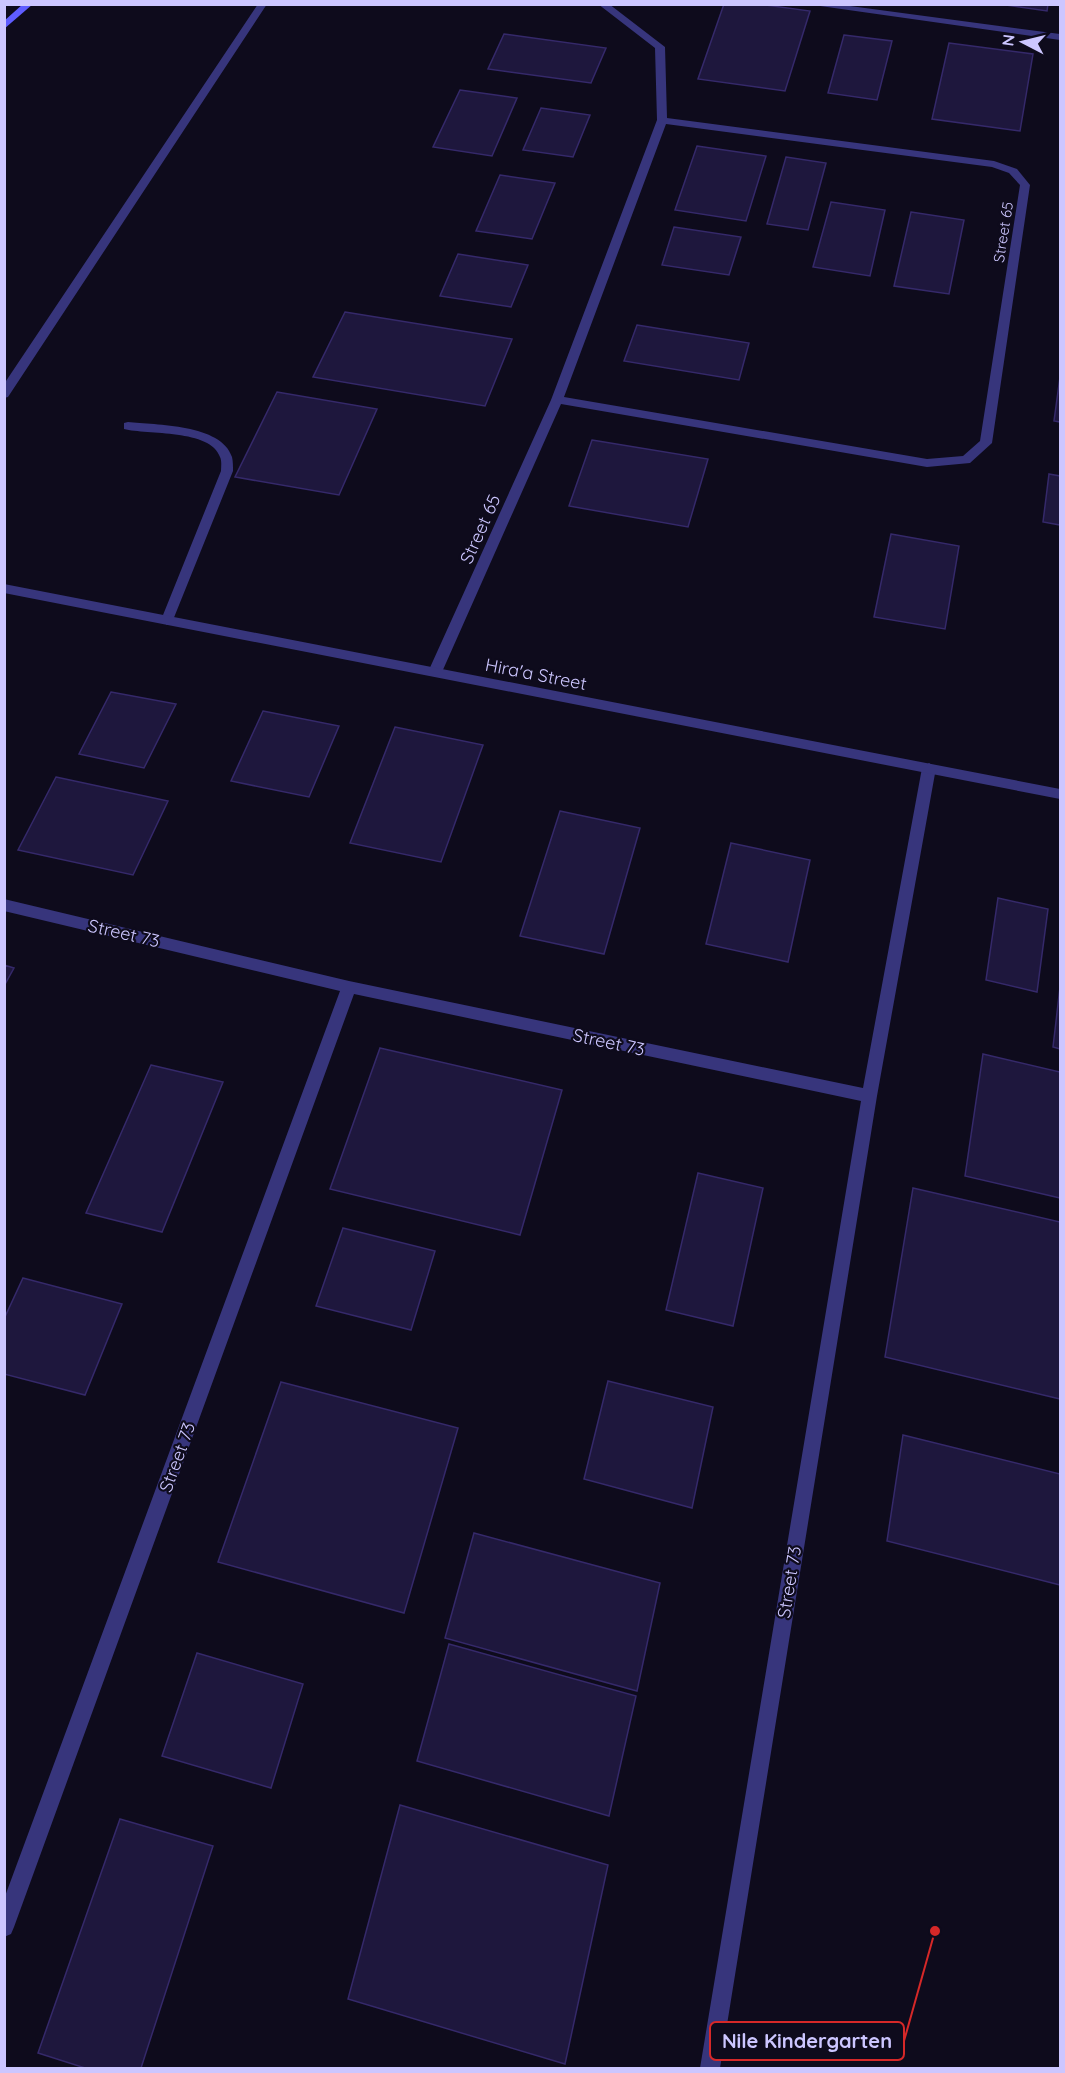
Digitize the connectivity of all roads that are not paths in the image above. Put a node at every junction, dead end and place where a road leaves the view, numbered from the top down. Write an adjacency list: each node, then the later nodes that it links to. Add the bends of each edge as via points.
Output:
1 (29, 4): 5 (main road)
2 (263, 4): 8 (street)
3 (602, 4): 7 (street, via 660,47)
4 (810, 4): 6 (street)
5 (4, 26)
6 (1060, 37)
7 (662, 120): 9 (street, Street 65); 9 (street, Street 65, via 994,165 1014,171 1025,185 986,443 966,460 927,463)
8 (4, 394)
9 (557, 400): 13 (street, Street 65)
10 (128, 426): 12 (street, via 211,439 220,446 228,462)
11 (4, 588): 12 (street, Hira'a Street)
12 (167, 620): 13 (street, Hira'a Street)
13 (435, 672): 14 (street, Hira'a Street)
14 (929, 768): 15 (street, Hira'a Street); 18 (street, Street 73)
15 (1060, 794)
16 (4, 905): 17 (street, Street 73)
17 (349, 987): 18 (street, Street 73); 19 (street, Street 73)
18 (869, 1096): 20 (street, Street 73)
19 (4, 1927)
20 (710, 2068)

